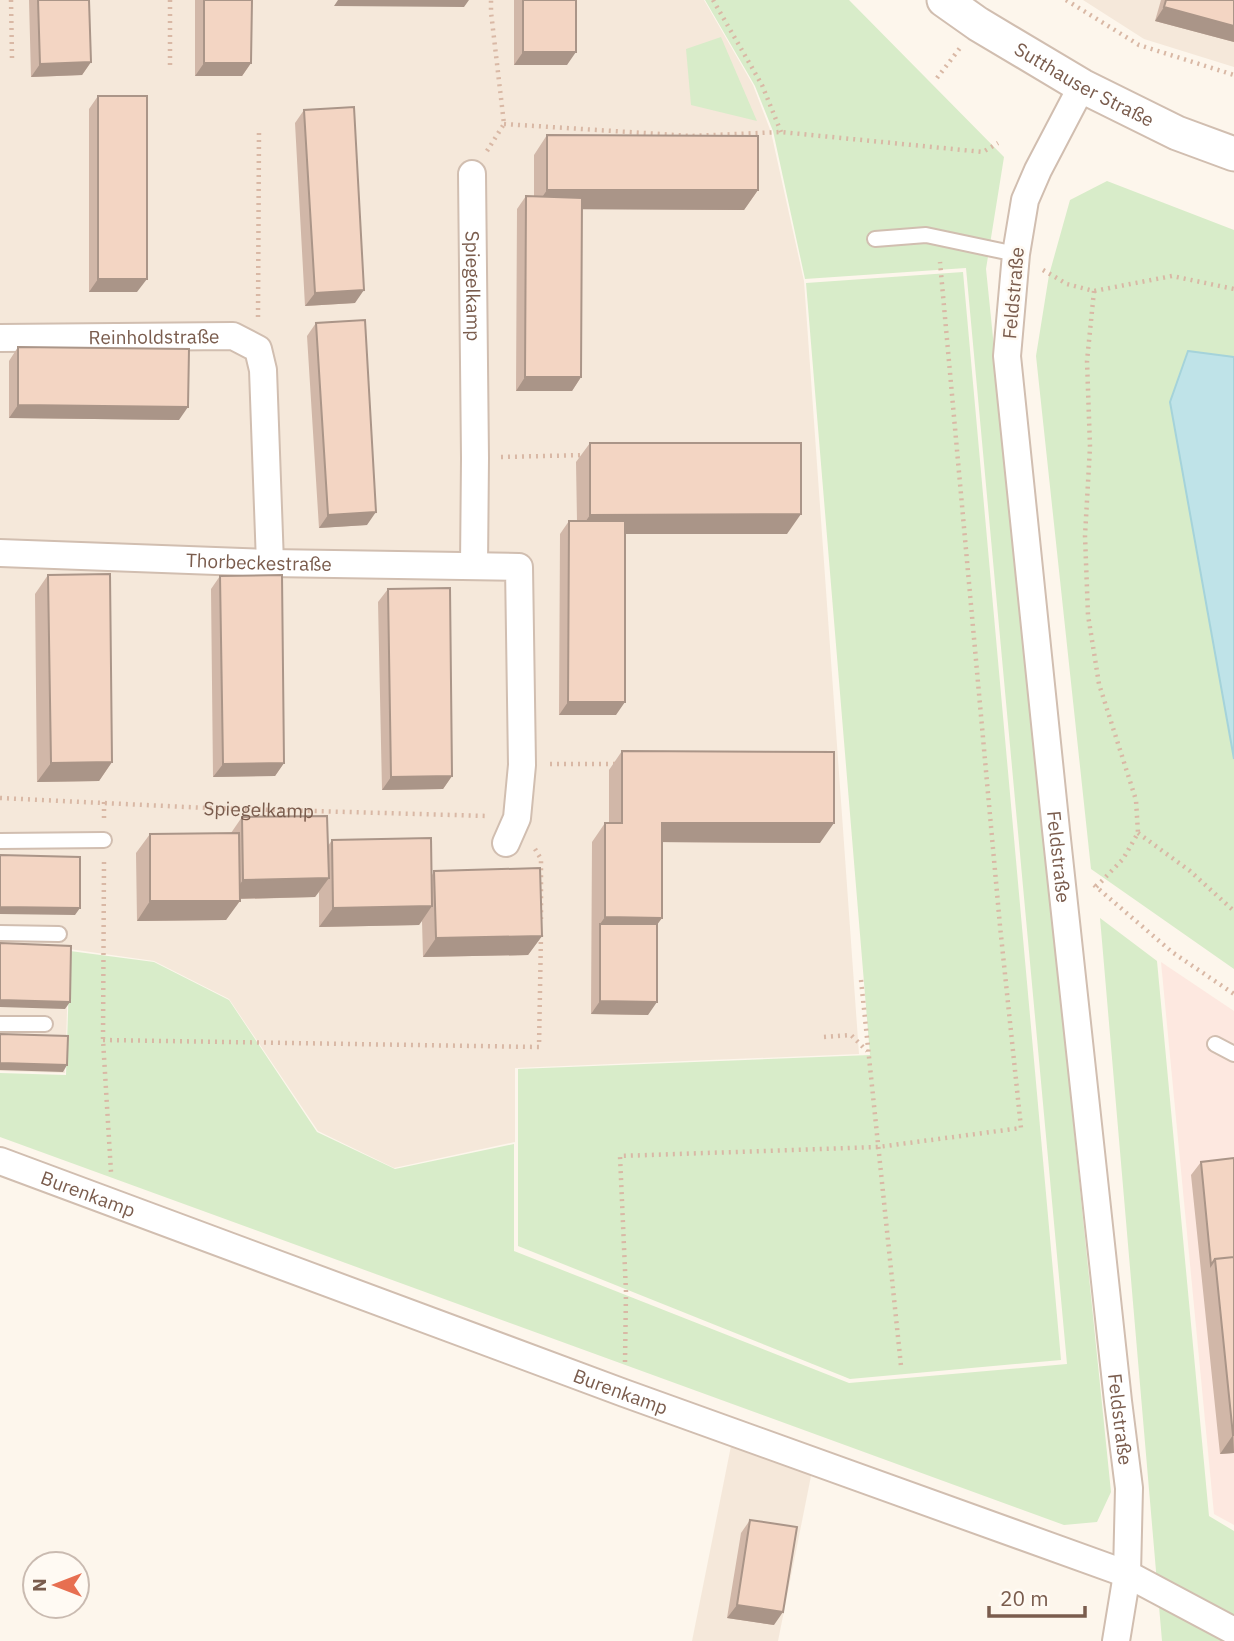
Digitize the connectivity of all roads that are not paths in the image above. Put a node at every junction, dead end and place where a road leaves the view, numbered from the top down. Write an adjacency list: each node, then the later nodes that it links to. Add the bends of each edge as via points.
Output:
1 (944, 0): 2 (street, Sutthauser Straße)
2 (1082, 86): 3 (street, Sutthauser Straße, via 1177,133); 6 (street, Feldstraße, via 1025,200)
3 (1234, 154)
4 (472, 174): 10 (street, Spiegelkamp)
5 (875, 239): 6 (lane, via 926,235)
6 (1016, 254): 21 (street, Feldstraße, via 1007,356 1129,1488)
7 (0, 338): 9 (street, Reinholdstraße, via 233,336 258,349 263,370)
8 (0, 553): 9 (street, Thorbeckestraße)
9 (270, 563): 10 (street, Thorbeckestraße)
10 (474, 566): 13 (street, Thorbeckestraße, via 519,567 522,765 517,818)
11 (104, 840): 12 (lane)
12 (0, 841)
13 (506, 843)
14 (0, 933): 15 (lane)
15 (59, 934)
16 (0, 1024): 17 (lane)
17 (45, 1024)
18 (1215, 1044): 19 (lane)
19 (1234, 1054)
20 (0, 1161): 21 (street, Burenkamp)
21 (1126, 1574): 22 (street, Burenkamp); 23 (street, Feldstraße)
22 (1234, 1631)
23 (1116, 1641)

